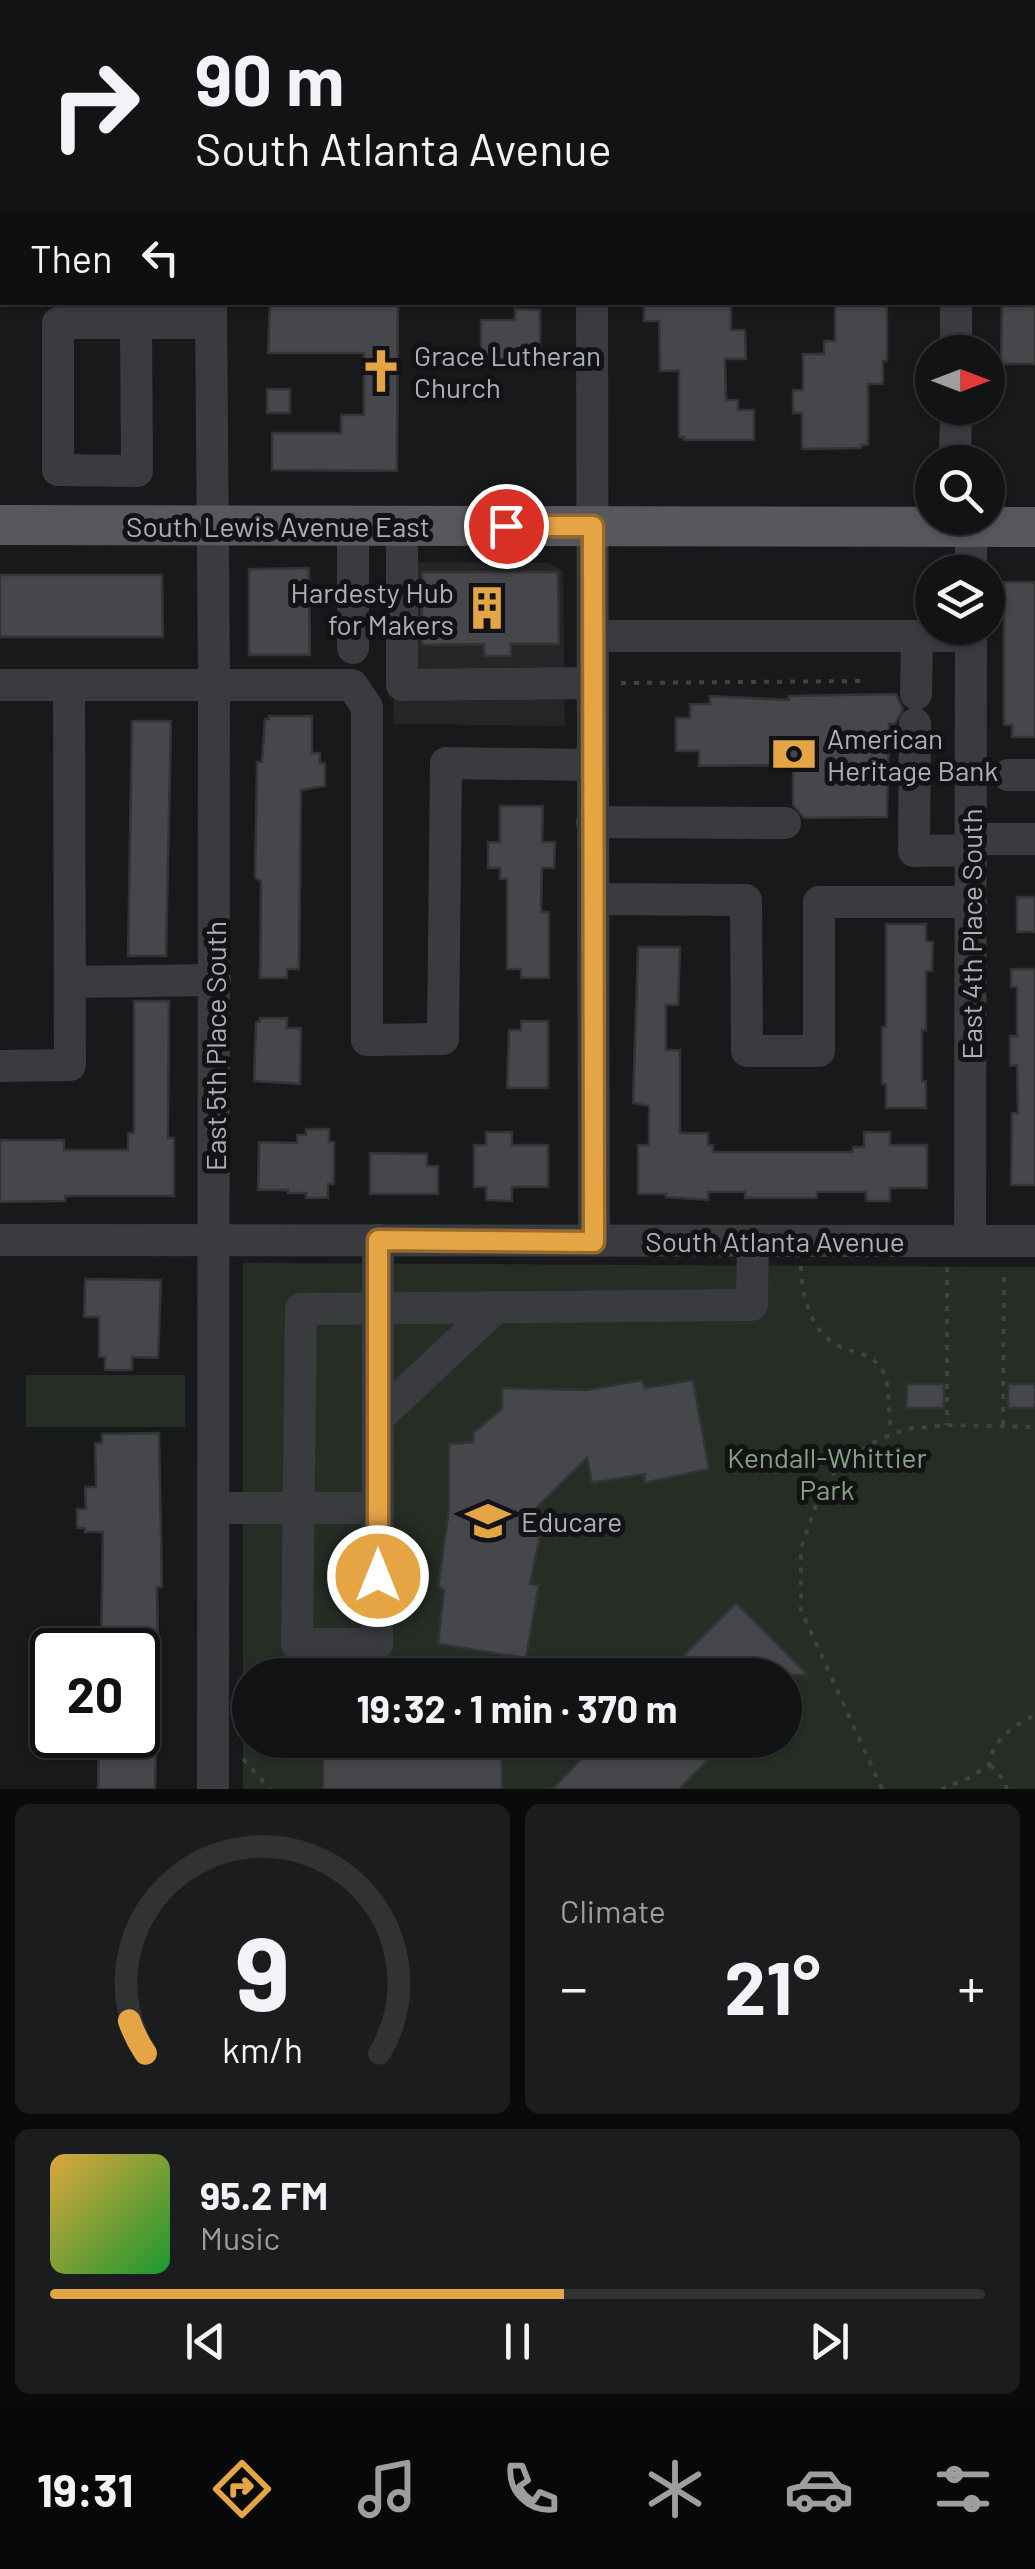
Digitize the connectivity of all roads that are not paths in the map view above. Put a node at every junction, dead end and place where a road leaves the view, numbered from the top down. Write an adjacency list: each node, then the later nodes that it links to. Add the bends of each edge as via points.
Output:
1 (592, 305): 12 (street)
2 (956, 305): 5 (street)
3 (210, 312): 4 (street); 9 (street, East 5th Place South)
4 (136, 323): 4 (street, via 58,322 58,470 137,471)
5 (956, 335)
6 (915, 523): 12 (main road, South Lewis Avenue East)
7 (1005, 525): 13 (main road, South Lewis Avenue East)
8 (0, 526): 9 (main road, South Lewis Avenue East)
9 (211, 526): 10 (main road, South Lewis Avenue East); 20 (street, East 5th Place South)
10 (353, 526): 11 (main road, South Lewis Avenue East); 18 (street)
11 (402, 526): 12 (main road, South Lewis Avenue East); 19 (street, via 402,685)
12 (593, 526): 14 (street)
13 (1035, 527)
14 (593, 636): 15 (street); 19 (street)
15 (915, 637)
16 (917, 645): 27 (street, via 914,851)
17 (971, 645): 27 (street, East 4th Place South)
18 (353, 648)
19 (606, 683): 23 (street)
20 (214, 684): 22 (street); 23 (street, via 352,685 367,707 367,1040 443,1039 446,763); 30 (street, East 5th Place South)
21 (0, 685): 22 (street)
22 (68, 685): 31 (street)
23 (592, 766): 24 (street)
24 (592, 822): 25 (street); 28 (street)
25 (785, 822)
26 (1035, 840): 27 (street)
27 (971, 844): 29 (street, East 4th Place South)
28 (593, 899): 29 (street, via 746,900 747,1050 819,1050 819,902); 38 (street)
29 (971, 902): 39 (street, East 4th Place South)
30 (215, 980): 31 (street); 34 (street, East 5th Place South)
31 (70, 982): 32 (street, via 70,1065)
32 (0, 1066)
33 (0, 1240): 34 (street, South Atlanta Avenue)
34 (215, 1240): 35 (street, South Atlanta Avenue); 43 (street, East 5th Place South)
35 (378, 1240): 38 (street, South Atlanta Avenue); 41 (street)
36 (1035, 1240): 39 (street, South Atlanta Avenue)
37 (753, 1241): 38 (street, South Atlanta Avenue); 39 (street, South Atlanta Avenue); 40 (street, via 752,1305)
38 (594, 1242)
39 (959, 1251)
40 (495, 1308): 41 (street); 42 (street)
41 (378, 1309): 42 (street); 44 (street, via 300,1308)
42 (378, 1418): 45 (street)
43 (214, 1508): 44 (street); 46 (street, East 5th Place South)
44 (299, 1508): 45 (street); 45 (street, via 297,1644 377,1644)
45 (378, 1508)
46 (225, 1776)

